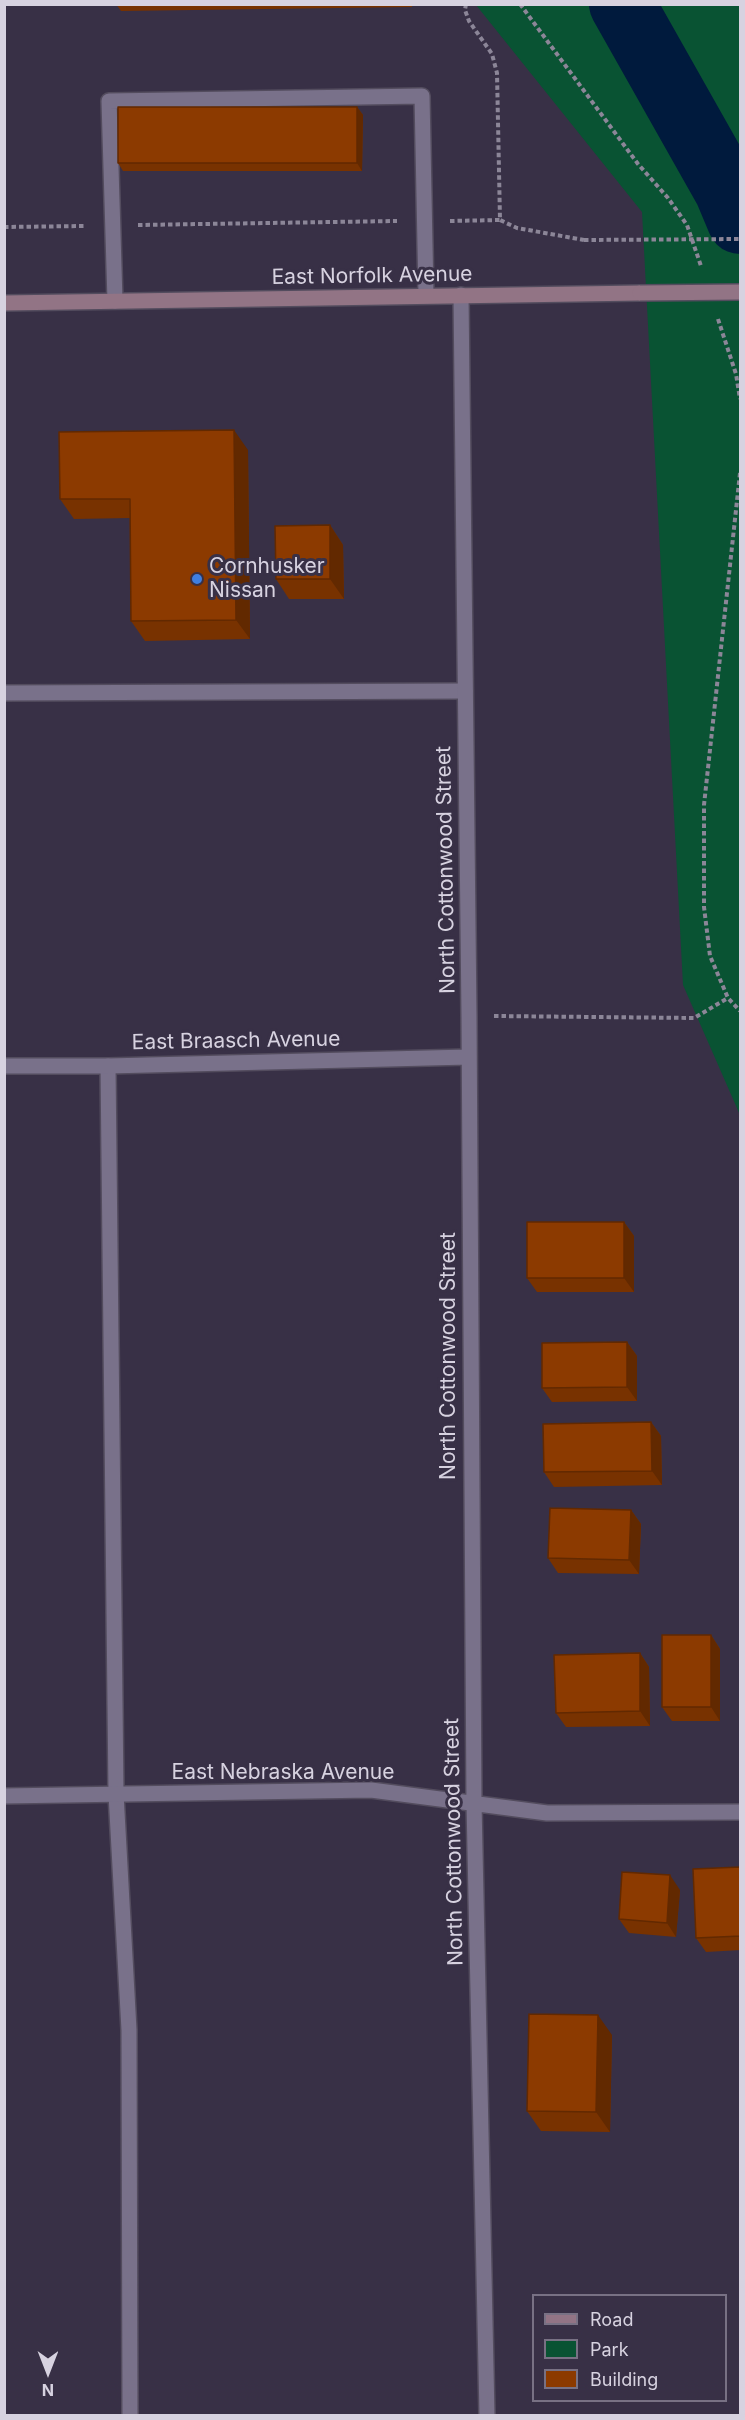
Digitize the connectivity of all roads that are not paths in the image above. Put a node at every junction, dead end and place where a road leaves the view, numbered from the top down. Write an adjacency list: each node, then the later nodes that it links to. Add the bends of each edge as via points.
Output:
1 (741, 292): 3 (main road, East Norfolk Avenue, bridge)
2 (426, 295): 3 (main road, East Norfolk Avenue); 4 (main road, East Norfolk Avenue); 4 (street, via 422,96 110,100)
3 (461, 295): 6 (street, North Cottonwood Street)
4 (115, 301): 5 (main road, East Norfolk Avenue)
5 (4, 303)
6 (465, 691): 7 (street); 8 (street, North Cottonwood Street)
7 (4, 693)
8 (468, 1057): 10 (street, East Braasch Avenue); 13 (street, North Cottonwood Street)
9 (4, 1066): 10 (street, East Braasch Avenue)
10 (108, 1066): 11 (street)
11 (116, 1794): 12 (street, East Nebraska Avenue); 13 (street, East Nebraska Avenue, via 371,1790); 15 (street, via 129,2030)
12 (4, 1796)
13 (474, 1803): 14 (street, East Nebraska Avenue, via 547,1814); 16 (street, North Cottonwood Street)
14 (741, 1812)
15 (130, 2415)
16 (487, 2415)

